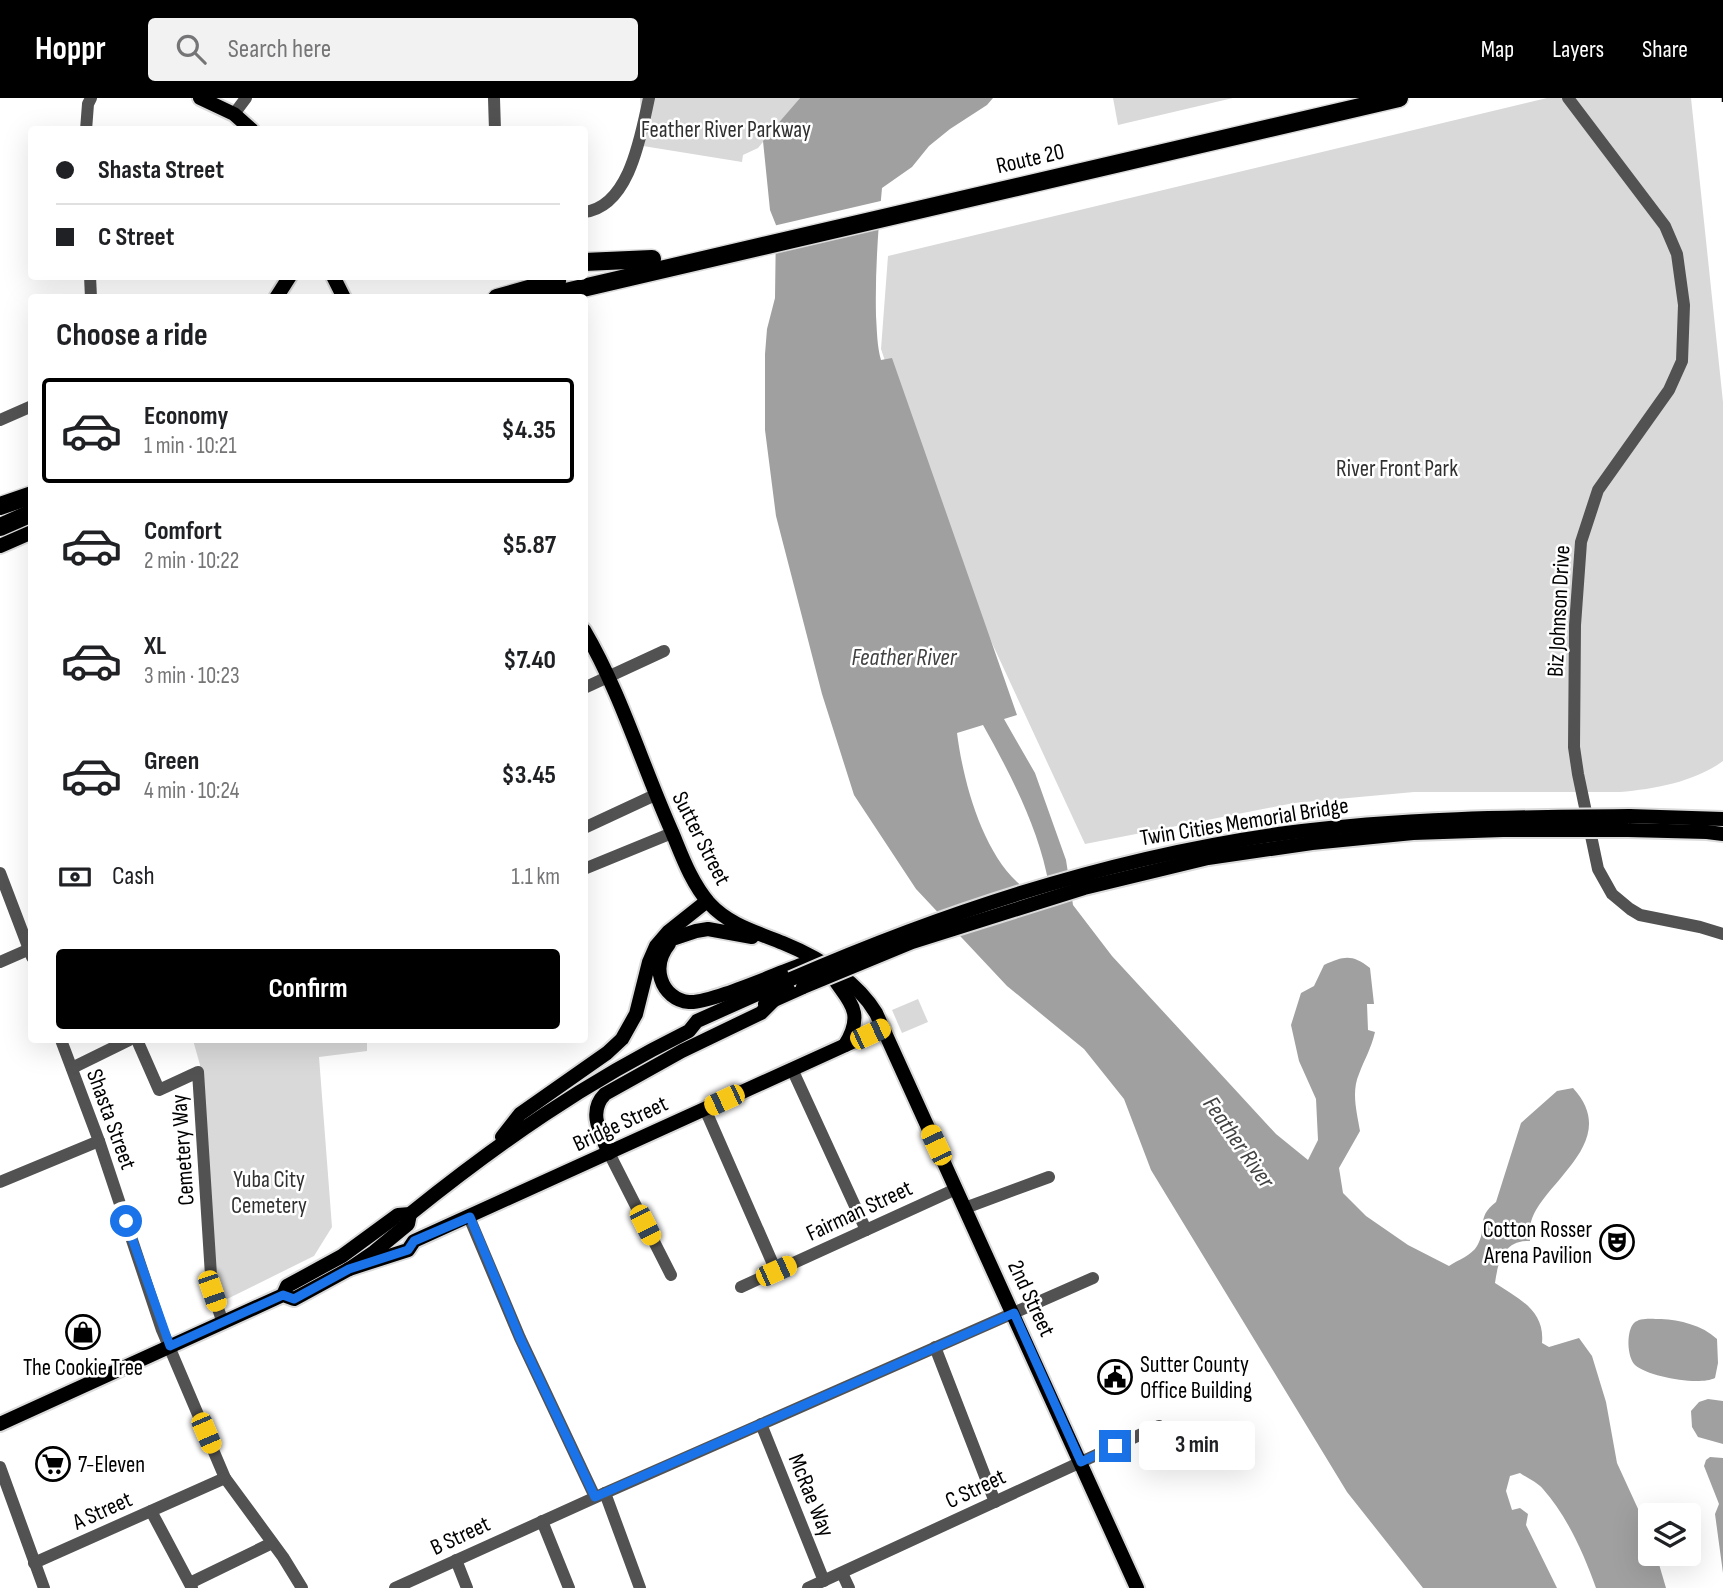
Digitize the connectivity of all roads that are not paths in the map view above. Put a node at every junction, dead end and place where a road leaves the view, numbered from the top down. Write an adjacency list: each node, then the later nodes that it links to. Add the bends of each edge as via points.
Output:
1 (88, 98): 10 (street)
2 (200, 98): 9 (main road)
3 (246, 98): 9 (street)
4 (494, 98): 12 (street)
5 (649, 98): 13 (street, via 635,158 615,196)
6 (1350, 98): 14 (highway, Route 20)
7 (1399, 98): 14 (highway, Route 20)
8 (1568, 98): 44 (street, Biz Johnson Drive, via 1665,226 1677,254 1684,305 1682,361 1669,390 1598,490 1581,542 1575,625 1578,774 1598,869 1612,894 1640,915)
9 (234, 114): 11 (main road)
10 (86, 126)
11 (248, 126)
12 (495, 126)
13 (588, 212)
14 (665, 259): 15 (highway); 16 (highway); 19 (highway)
15 (588, 262)
16 (588, 273)
17 (560, 280): 18 (highway)
18 (511, 294)
19 (553, 294)
20 (28, 407): 21 (street)
21 (0, 420)
22 (28, 488): 24 (main road)
23 (28, 496): 24 (highway)
24 (0, 506)
25 (28, 515): 26 (highway)
26 (0, 527)
27 (28, 534): 28 (main road)
28 (0, 546)
29 (588, 638): 31 (main road, Sutter Street)
30 (664, 651): 31 (street)
31 (609, 677): 32 (street); 33 (main road, Sutter Street)
32 (588, 686)
33 (655, 796): 36 (street); 39 (main road, Sutter Street)
34 (1723, 819): 35 (main road, Twin Cities Memorial Bridge)
35 (1628, 823): 38 (main road, Twin Cities Memorial Bridge); 51 (main road, Twin Cities Memorial Bridge, bridge, via 1400,834 1208,858 1084,888); 51 (main road, Twin Cities Memorial Bridge, bridge, via 1412,821 1215,844 1090,873 915,928)
36 (588, 826)
37 (1723, 829): 38 (main road, Twin Cities Memorial Bridge)
38 (1707, 832): 40 (main road, Twin Cities Memorial Bridge)
39 (672, 833): 41 (street); 43 (main road, Sutter Street)
40 (1723, 834)
41 (588, 867)
42 (0, 873): 47 (street)
43 (710, 904): 45 (main road); 46 (main road, Sutter Street, via 742,928); 63 (main road, via 668,932 656,946 636,1014 622,1039 520,1114)
44 (1723, 934)
45 (676, 938): 46 (main road, via 708,929); 51 (main road, via 664,950 660,972 667,990 682,1001)
46 (769, 938): 50 (main road, Sutter Street)
47 (28, 943)
48 (28, 952): 49 (street)
49 (0, 962)
50 (826, 967): 53 (main road, Sutter Street, via 863,995); 58 (main road, via 854,1007 854,1028)
51 (791, 979): 52 (main road, Bridge Street); 54 (main road, Bridge Street, via 697,1021)
52 (773, 1001): 54 (main road, Bridge Street, via 702,1032); 64 (main road, via 761,1013 605,1094 596,1116)
53 (883, 1027): 58 (main road, Bridge Street); 67 (main road, 2nd Street)
54 (689, 1031): 63 (main road, Bridge Street, via 573,1094)
55 (62, 1043): 59 (street, Shasta Street)
56 (124, 1043): 59 (street)
57 (138, 1043): 79 (street, Cemetery Way, via 159,1090 198,1072 212,1291)
58 (845, 1045): 60 (main road, Bridge Street)
59 (72, 1068): 62 (street, Shasta Street)
60 (792, 1069): 61 (main road, Bridge Street); 71 (street)
61 (705, 1109): 64 (main road, Bridge Street); 73 (street)
62 (99, 1141): 66 (street); 80 (street, Shasta Street)
63 (495, 1147): 69 (main road, Bridge Street)
64 (609, 1153): 70 (main road, Bridge Street); 74 (street)
65 (1049, 1177): 68 (street)
66 (0, 1182)
67 (956, 1189): 68 (main road, 2nd Street); 71 (street, Fairman Street)
68 (965, 1208): 78 (main road, 2nd Street)
69 (410, 1214): 72 (main road, Bridge Street, via 408,1224); 77 (main road, Bridge Street, via 398,1215 342,1256 287,1286)
70 (470, 1217): 72 (main road, Bridge Street, via 414,1241 408,1250); 88 (street, via 520,1338)
71 (866, 1230): 73 (street, Fairman Street)
72 (349, 1269): 77 (main road, Bridge Street, via 294,1299)
73 (776, 1271): 76 (street, Fairman Street)
74 (671, 1275)
75 (1093, 1278): 78 (street, B Street)
76 (741, 1287)
77 (283, 1295): 79 (main road, Bridge Street)
78 (1014, 1313): 81 (street, B Street); 85 (main road, 2nd Street)
79 (223, 1323): 80 (main road, Bridge Street)
80 (170, 1346): 82 (main road, Bridge Street); 87 (street, Shasta Street)
81 (935, 1347): 83 (street, B Street); 89 (street)
82 (0, 1424)
83 (761, 1424): 88 (street, B Street); 96 (street, McRae Way)
84 (1159, 1426): 85 (street, C Street)
85 (1081, 1462): 89 (street, C Street); 106 (main road, 2nd Street)
86 (0, 1467): 94 (street)
87 (225, 1478): 90 (street, A Street); 92 (street, Shasta Street)
88 (600, 1495): 91 (street, B Street); 103 (street)
89 (995, 1502): 95 (street, C Street)
90 (151, 1511): 94 (street, A Street); 97 (street)
91 (542, 1521): 93 (street, B Street); 102 (street)
92 (272, 1542): 97 (street); 99 (street, Shasta Street)
93 (456, 1560): 100 (street, B Street); 101 (street)
94 (34, 1563): 98 (street)
95 (842, 1573): 96 (street, C Street); 105 (street)
96 (824, 1581): 104 (street, C Street)
97 (191, 1585)
98 (44, 1588)
99 (302, 1588)
100 (395, 1588)
101 (467, 1588)
102 (569, 1588)
103 (640, 1588)
104 (808, 1588)
105 (849, 1588)
106 (1137, 1588)

